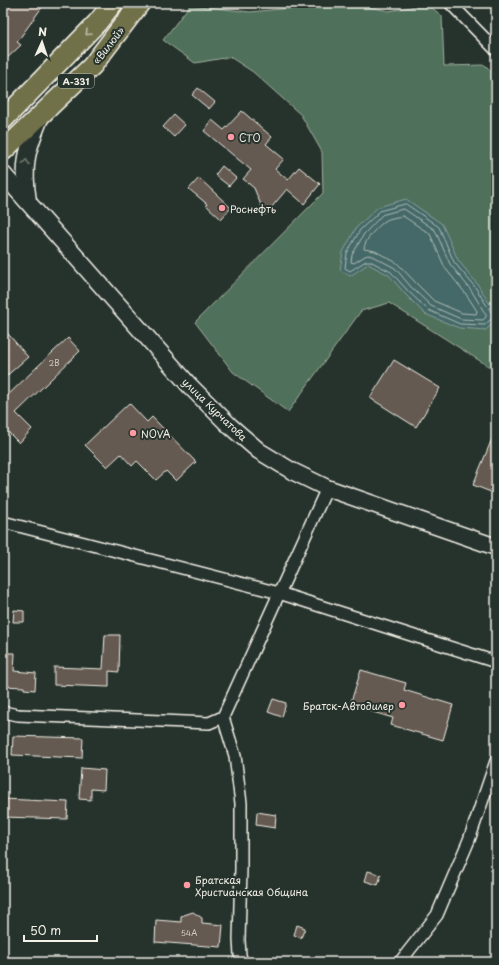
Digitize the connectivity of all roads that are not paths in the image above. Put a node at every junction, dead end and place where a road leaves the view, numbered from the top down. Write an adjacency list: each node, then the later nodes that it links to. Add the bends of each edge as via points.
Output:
1 (113, 3): 5 (highway, А-331, one-way to 5, via 97,23)
2 (140, 3): 6 (highway, «Вилюй» / А-331, via 92,66)
3 (450, 3): 4 (street)
4 (496, 50)
5 (11, 106): 7 (highway, А-331)
6 (42, 115): 8 (highway, «Вилюй» / А-331); 11 (main road, one-way to 6, via 25,185 26,162 31,139)
7 (3, 120)
8 (3, 151)
9 (3, 174): 11 (main road, улица Курчатова)
10 (3, 192): 11 (main road)
11 (28, 201): 12 (main road, улица Курчатова, via 188,385 230,426 259,451)
12 (327, 488): 14 (main road, улица Курчатова); 15 (street)
13 (3, 522): 15 (street)
14 (496, 547)
15 (279, 593): 16 (street); 18 (street)
16 (496, 662)
17 (3, 712): 18 (street, via 18,715 209,723)
18 (223, 717): 20 (street, via 235,756 241,803 238,940)
19 (496, 761): 21 (street, via 469,840 437,916)
20 (242, 962)
21 (400, 962)

